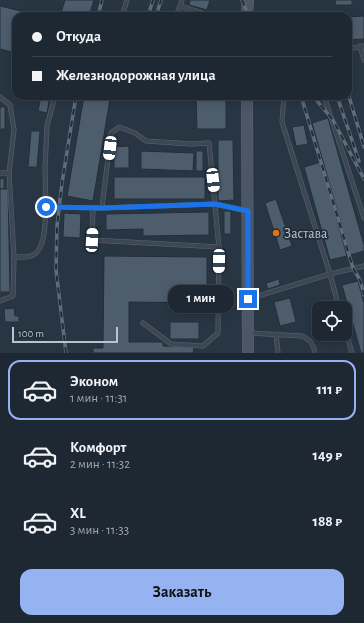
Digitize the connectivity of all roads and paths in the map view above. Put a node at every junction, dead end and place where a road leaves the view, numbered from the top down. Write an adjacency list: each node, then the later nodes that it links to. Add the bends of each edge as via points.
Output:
1 (127, 0): 5 (lane)
2 (182, 0): 4 (lane)
3 (248, 0): 8 (street)
4 (180, 6): 6 (lane); 7 (lane)
5 (123, 12)
6 (178, 12)
7 (199, 12)
8 (247, 12)
9 (362, 46): 10 (lane); 11 (lane)
10 (352, 47)
11 (364, 60)
12 (0, 97): 18 (lane, via 10,105 14,130)
13 (54, 100): 20 (lane, via 47,126)
14 (247, 100): 23 (street)
15 (284, 100): 28 (lane, via 282,122)
16 (325, 100): 24 (lane)
17 (0, 173): 18 (lane)
18 (10, 173): 26 (lane)
19 (215, 204): 22 (lane); 22 (lane, via 209,143 146,141 135,133 119,127 112,133); 23 (lane); 25 (lane)
20 (46, 207): 21 (lane); 26 (lane, via 40,251 32,256)
21 (93, 208): 22 (lane); 25 (lane, via 92,240)
22 (102, 208)
23 (248, 211): 29 (street)
24 (364, 218)
25 (219, 247): 32 (lane, via 218,333 202,346 170,344)
26 (14, 257): 30 (lane, via 13,296)
27 (364, 266): 28 (lane)
28 (330, 274): 29 (lane); 31 (lane)
29 (248, 299): 33 (street)
30 (0, 301)
31 (337, 301)
32 (143, 323)
33 (248, 333): 34 (lane); 36 (street)
34 (276, 334): 37 (lane); 38 (lane, via 302,336 313,344)
35 (348, 341): 39 (lane)
36 (248, 353)
37 (278, 353)
38 (315, 353)
39 (352, 353)

